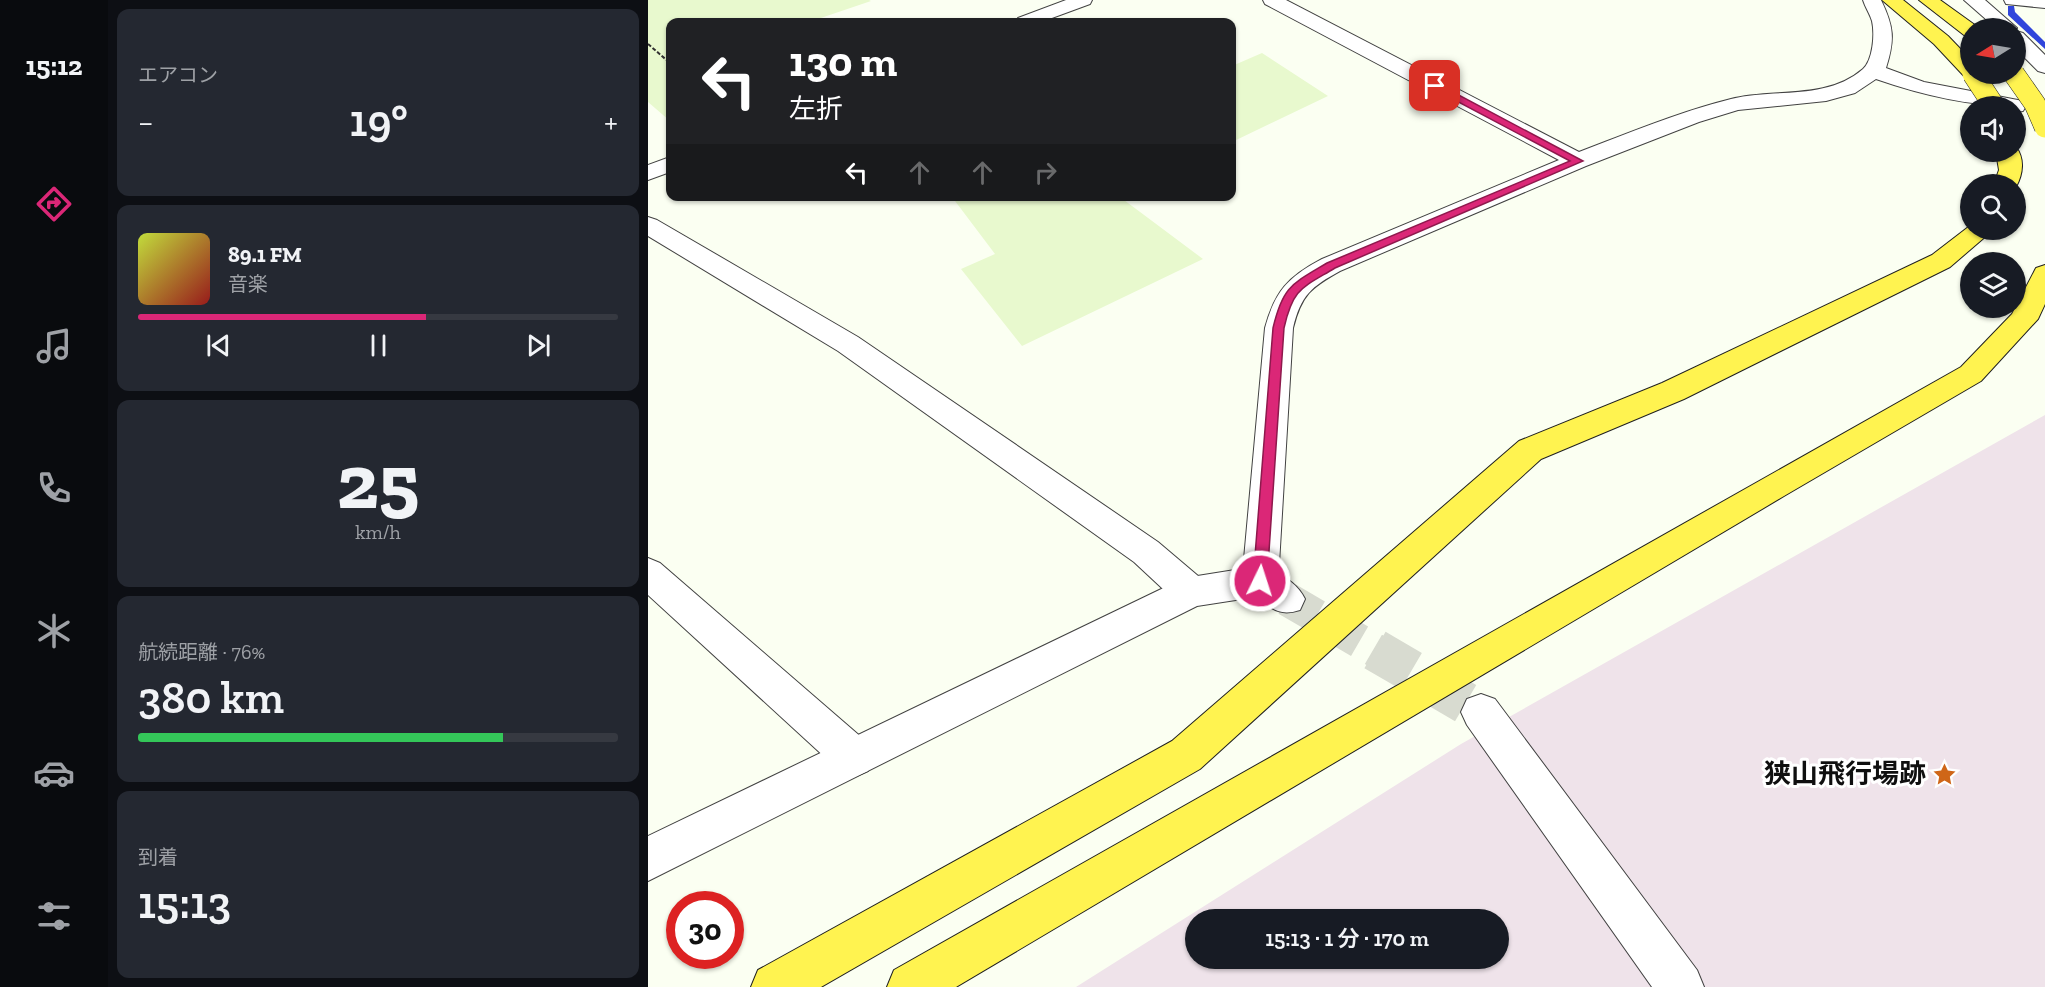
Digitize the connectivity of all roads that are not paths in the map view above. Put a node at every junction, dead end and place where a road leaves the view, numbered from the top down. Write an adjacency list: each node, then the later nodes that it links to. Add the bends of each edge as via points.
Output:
1 (1083, 0): 9 (street)
2 (1272, 0): 21 (street)
3 (1872, 0): 15 (street, via 1882,22 1883,46)
4 (1891, 0): 13 (highway)
5 (1928, 0): 11 (highway)
6 (1973, 0): 10 (street)
7 (2013, 0): 8 (street)
8 (2045, 2)
9 (1036, 18)
10 (1995, 18)
11 (1960, 24)
12 (2026, 47): 14 (street)
13 (1960, 60)
14 (2045, 67)
15 (1874, 71): 17 (street, via 1919,87); 21 (street, via 1847,88 1826,95 1736,104)
16 (2021, 84): 20 (highway, bridge)
17 (1962, 96)
18 (2026, 109): 19 (street)
19 (2045, 112)
20 (2045, 127)
21 (1578, 161): 28 (street, via 1331,265 1297,287 1284,304 1279,328 1273,590)
22 (666, 166): 23 (street)
23 (648, 173)
24 (648, 225): 28 (street, via 848,344 1146,552)
25 (1967, 240): 32 (highway, via 1941,261 1673,391 1530,450 1186,755)
26 (2045, 274): 33 (highway, via 2024,320 1971,375)
27 (648, 573): 30 (street)
28 (1191, 592): 30 (street)
29 (1480, 712): 34 (street)
30 (854, 757): 31 (street)
31 (648, 859)
32 (776, 987)
33 (911, 987)
34 (1680, 987)

